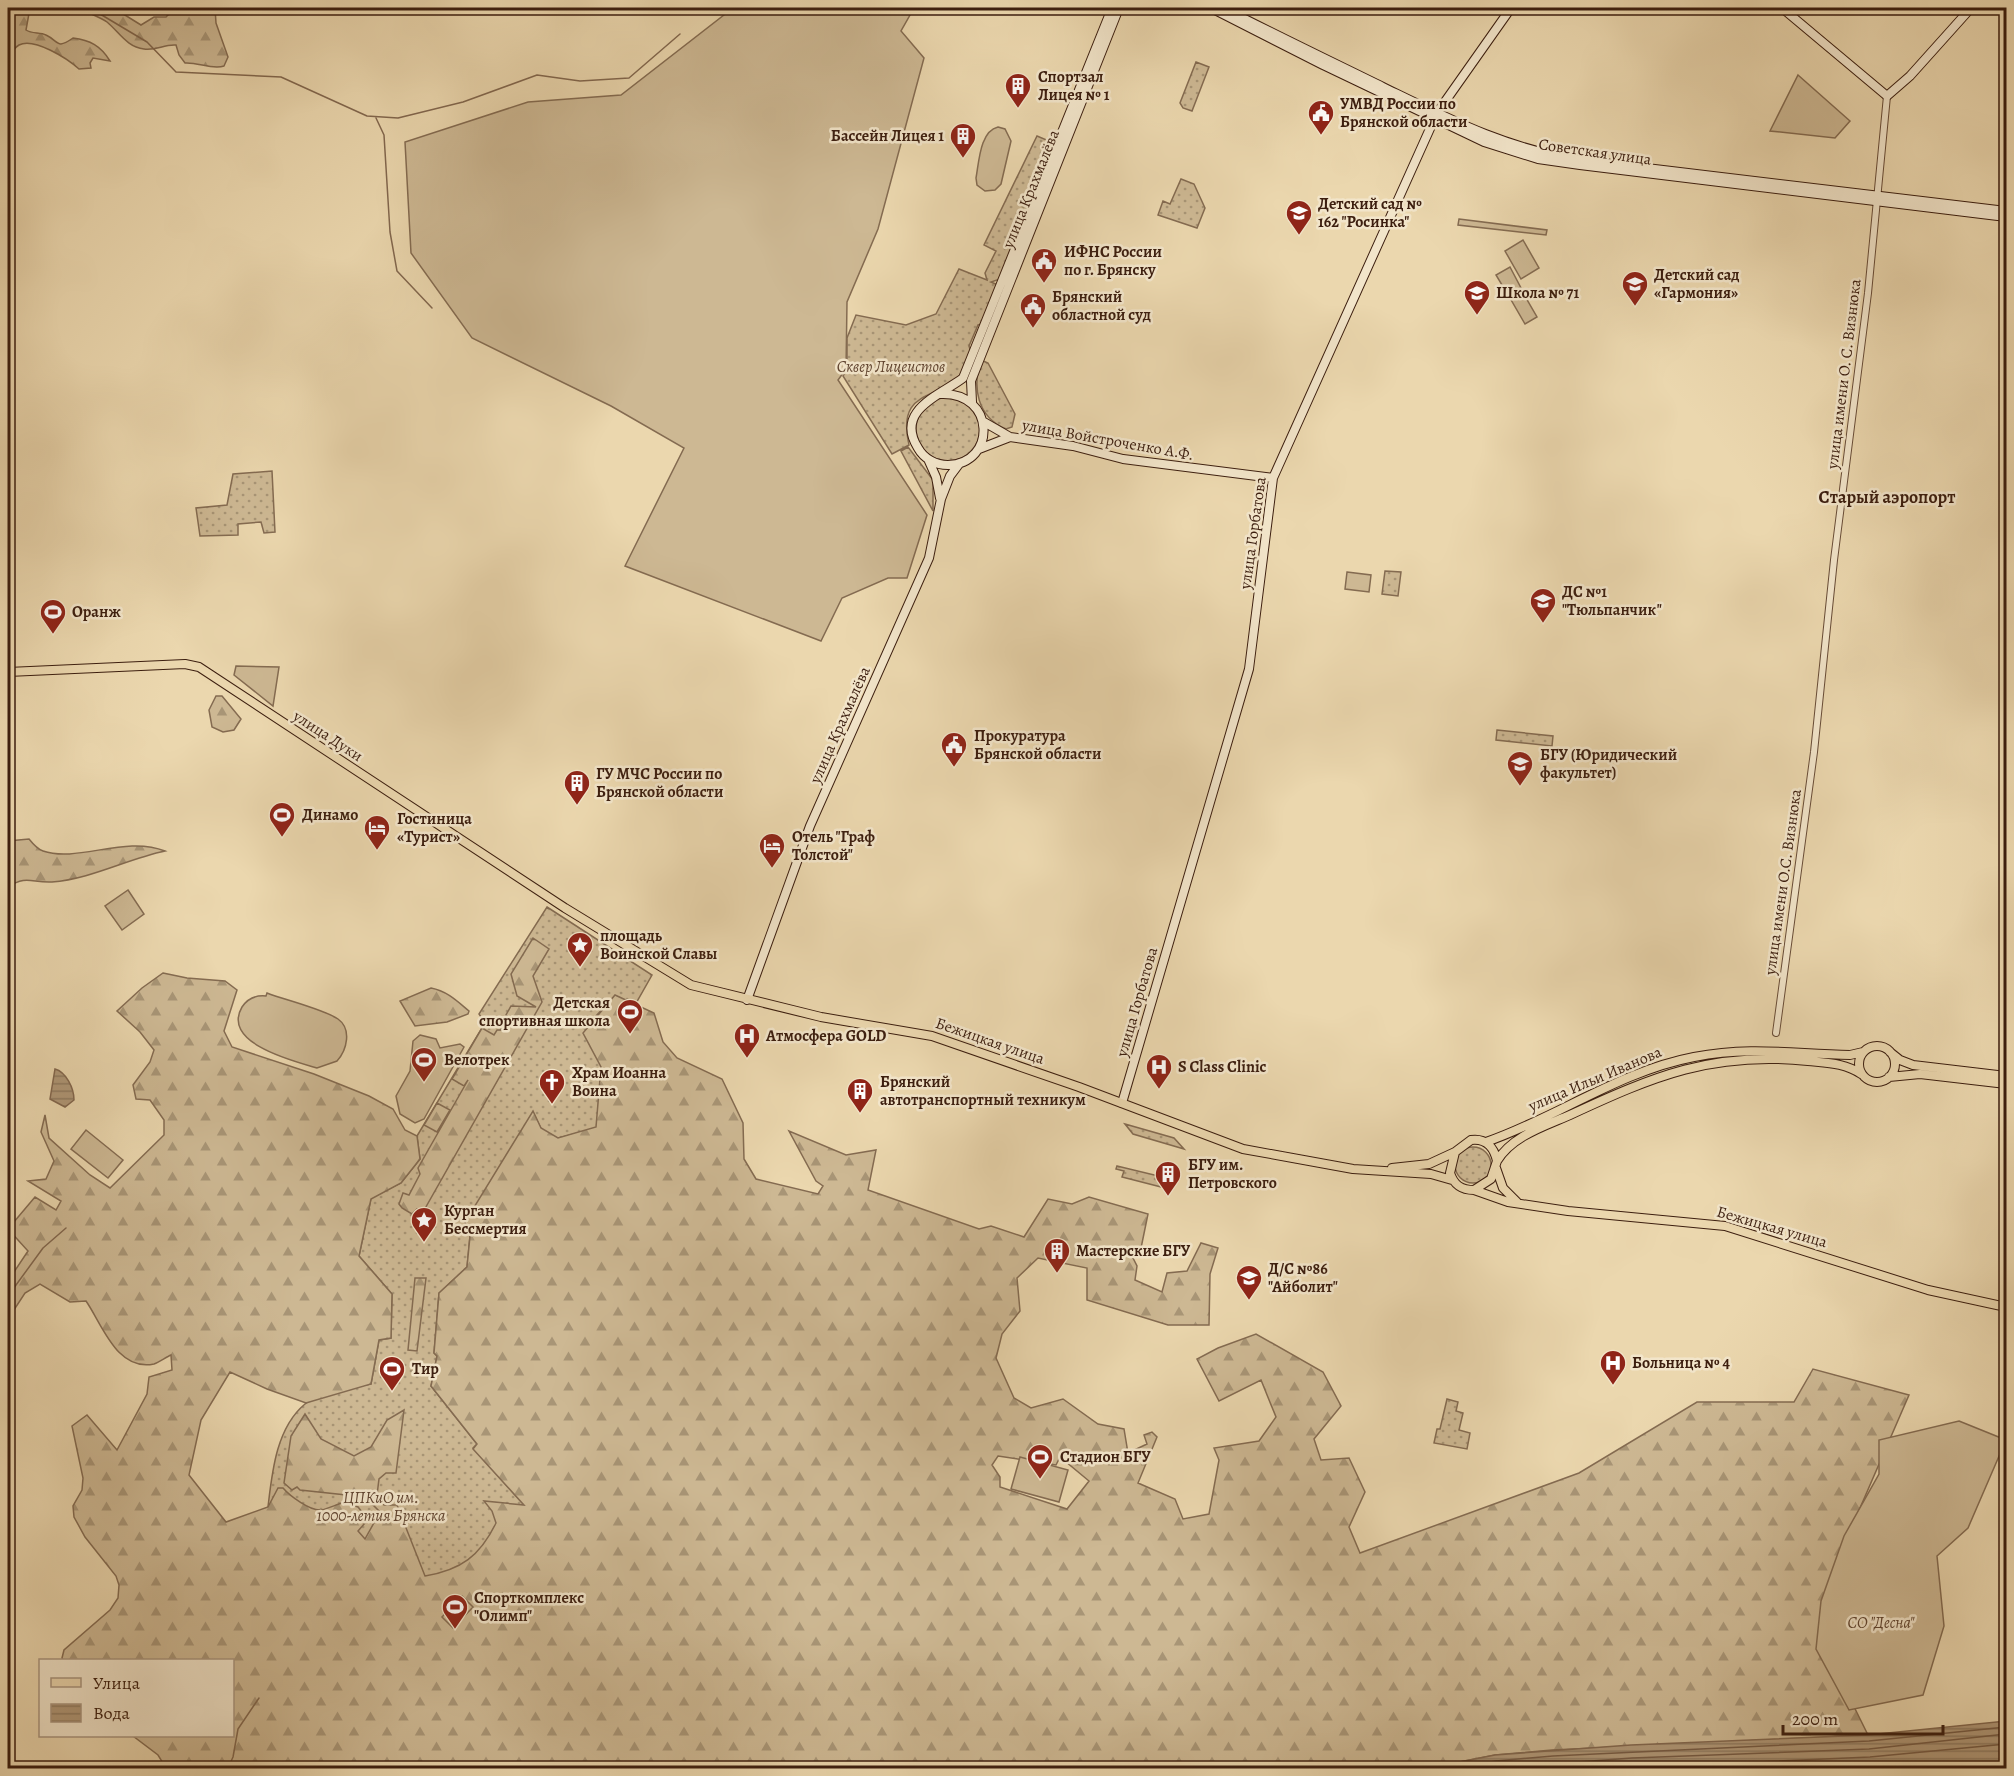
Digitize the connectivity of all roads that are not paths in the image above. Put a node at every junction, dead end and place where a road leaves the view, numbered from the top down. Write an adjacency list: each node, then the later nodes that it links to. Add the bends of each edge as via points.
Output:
1 (1112, 8): 13 (main road)
2 (1119, 8): 13 (main road, улица Крахмалёва)
3 (1211, 8): 9 (main road, Советская улица)
4 (1223, 8): 9 (main road, Советская улица)
5 (1511, 8): 9 (main road, улица Горбатова)
6 (1782, 8): 8 (main road)
7 (1971, 8): 8 (main road)
8 (1887, 96): 10 (street, улица имени О. С. Визнюка)
9 (1436, 116): 10 (main road, Советская улица, via 1540,153); 21 (main road, улица Горбатова)
10 (1876, 198): 11 (main road, Советская улица); 12 (main road, Советская улица); 24 (street, улица имени О. С. Визнюка)
11 (2007, 211)
12 (2007, 217)
13 (967, 379): 14 (main road); 15 (main road)
14 (941, 394): 15 (main road, via 960,395); 19 (main road, via 926,400 913,421 916,446)
15 (972, 402): 16 (main road)
16 (984, 422): 17 (main road); 18 (main road)
17 (1010, 437): 18 (main road, улица Крахмалёва); 21 (main road, улица Войстроченко А.Ф., via 1073,446 1123,459)
18 (978, 449): 20 (main road, улица Крахмалёва)
19 (928, 459): 20 (main road, via 943,465); 22 (main road)
20 (959, 464): 22 (main road, улица Крахмалёва)
21 (1273, 478): 34 (main road, улица Горбатова, via 1249,669)
22 (940, 499): 26 (main road, улица Крахмалёва, via 929,558 810,826)
23 (8, 672): 25 (main road, улица Дуки, via 185,664 199,667)
24 (1814, 735): 27 (street, улица имени О.С. Визнюка)
25 (603, 932): 26 (main road, Бежицкая улица, via 691,985)
26 (747, 1000): 34 (main road, Бежицкая улица, via 932,1036)
27 (1776, 1033)
28 (1863, 1052): 29 (main road, via 1879,1046); 30 (main road, via 1858,1063); 35 (main road, улица Ильи Иванова, via 1850,1055 1759,1050 1692,1057 1645,1071)
29 (1890, 1052): 31 (main road, via 1913,1065); 32 (main road, via 1895,1062)
30 (1861, 1074): 32 (main road, via 1873,1082); 38 (main road, улица Ильи Иванова, via 1846,1066 1781,1058 1695,1065 1648,1080 1517,1140)
31 (2007, 1076)
32 (1889, 1077): 33 (main road, via 1920,1074)
33 (2007, 1084)
34 (1122, 1103): 37 (main road, Бежицкая улица, via 1243,1149)
35 (1486, 1142): 36 (main road, via 1471,1140); 38 (main road, via 1495,1153)
36 (1455, 1152): 37 (main road, via 1429,1164 1390,1168); 39 (main road, via 1450,1165)
37 (1302, 1160): 39 (main road, via 1360,1170 1431,1174)
38 (1497, 1164): 40 (main road, via 1486,1184); 41 (main road, via 1508,1195)
39 (1452, 1180): 40 (main road, via 1462,1189)
40 (1474, 1190): 41 (main road, Бежицкая улица)
41 (1524, 1204): 42 (main road, Бежицкая улица, via 1725,1226 1928,1290)
42 (2007, 1307)

